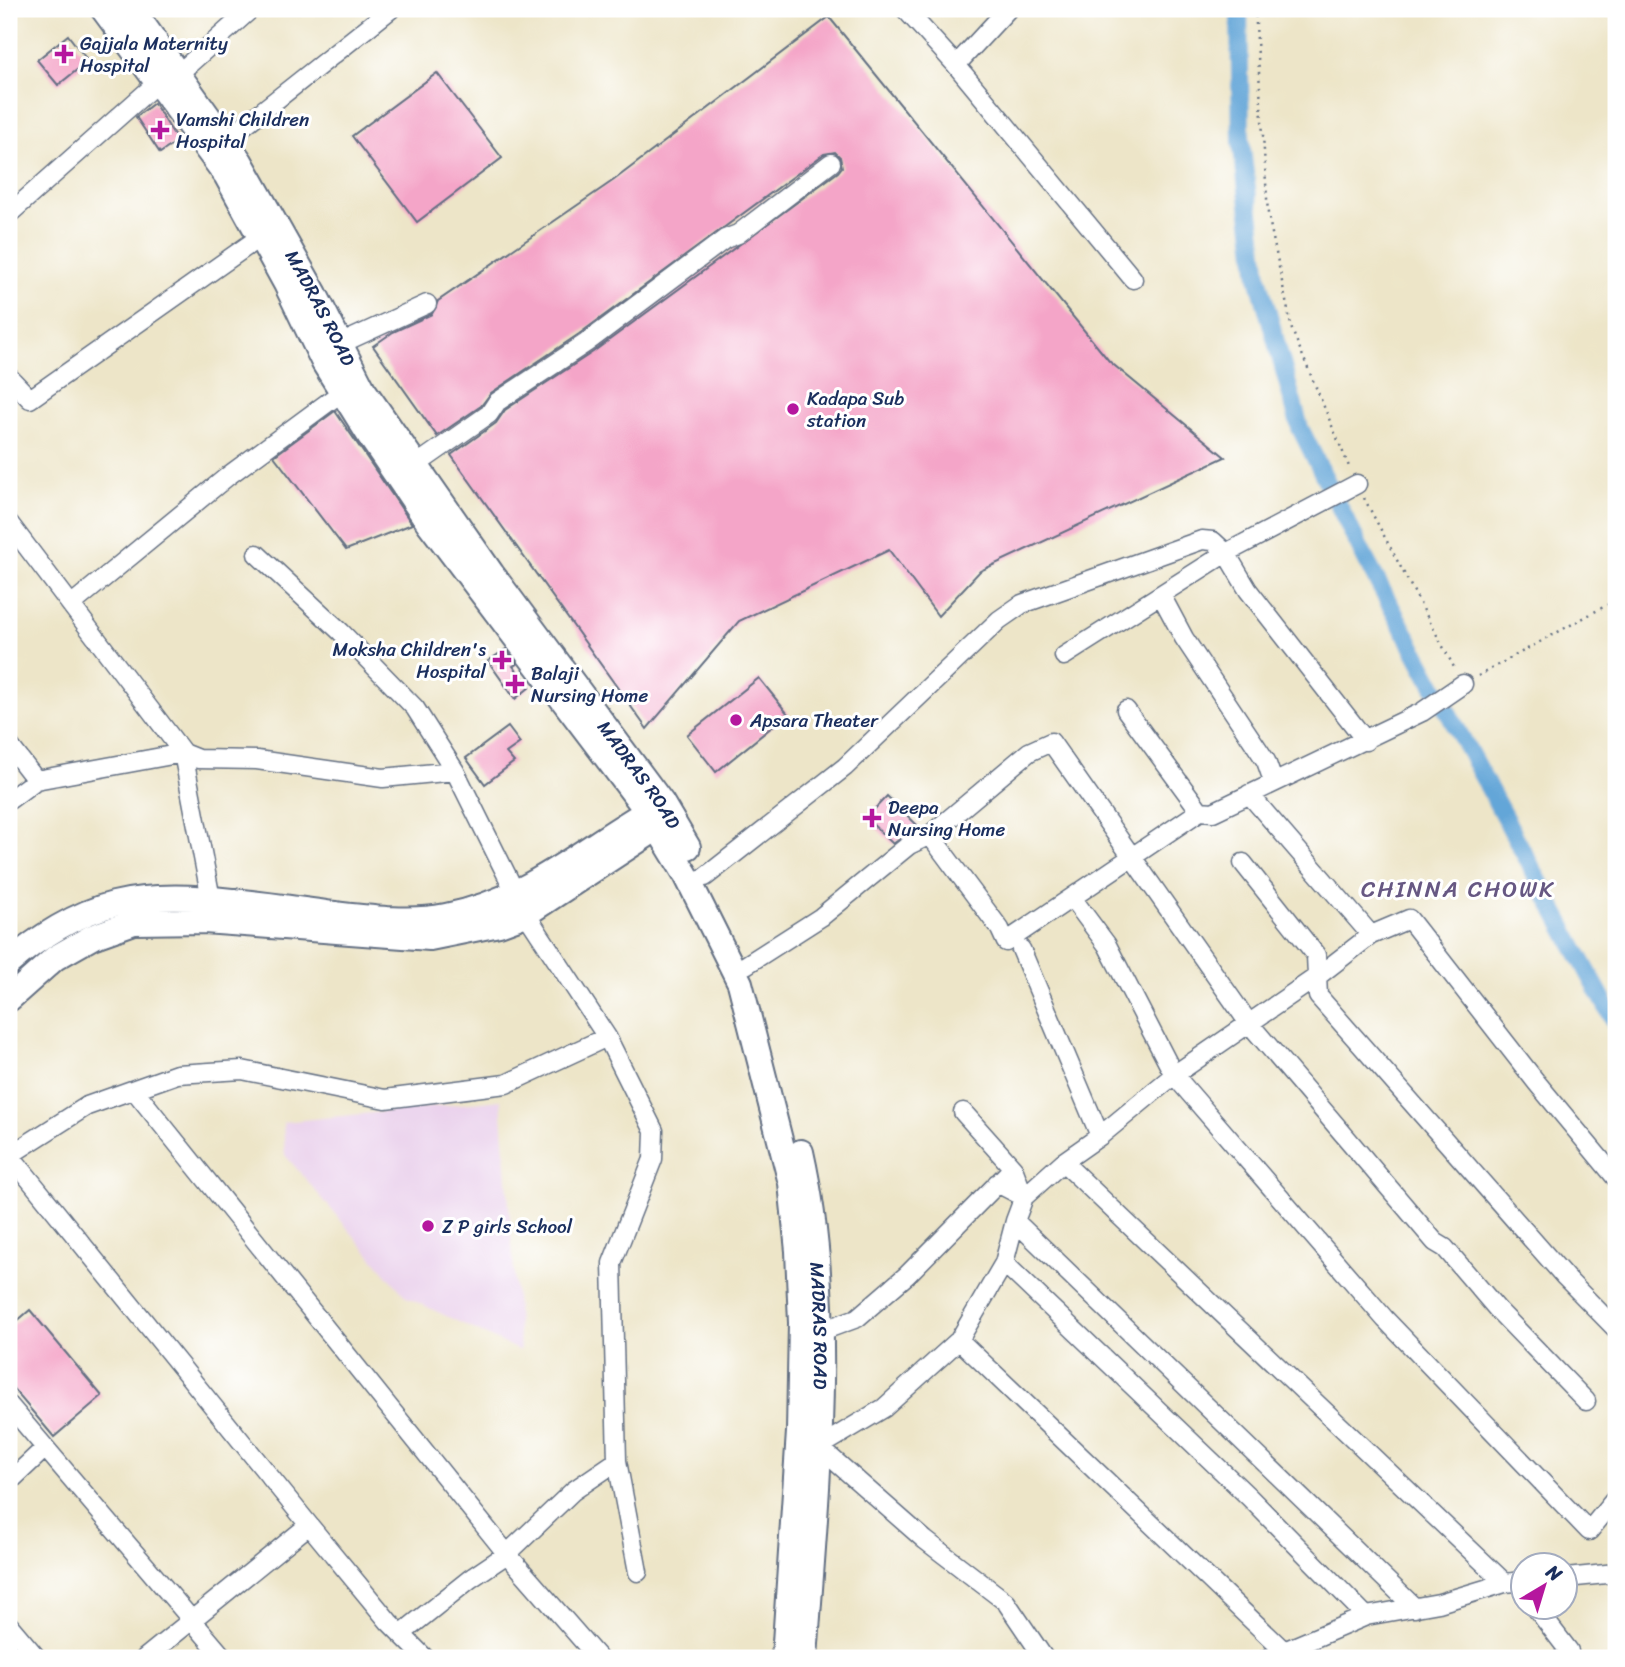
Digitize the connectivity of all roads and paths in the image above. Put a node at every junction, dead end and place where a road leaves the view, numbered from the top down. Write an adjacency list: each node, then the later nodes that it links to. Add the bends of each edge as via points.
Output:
1 (103, 9): 9 (main road)
2 (132, 9): 9 (main road)
3 (251, 9): 9 (street)
4 (391, 9): 10 (street)
5 (905, 9): 8 (street)
6 (1008, 9): 8 (street)
7 (1255, 9): 20 (path, via 1268,214 1289,317)
8 (956, 65): 14 (street)
9 (168, 78): 10 (main road); 12 (street)
10 (217, 146): 13 (main road, via 226,175); 16 (main road, MADRAS ROAD, via 295,257)
11 (831, 163): 19 (street)
12 (9, 214)
13 (261, 237): 17 (street, via 30,399); 18 (main road)
14 (1133, 279)
15 (427, 304): 16 (street)
16 (340, 344): 19 (main road, MADRAS ROAD, via 363,388)
17 (9, 377)
18 (342, 392): 26 (street, via 228,476); 39 (main road, via 428,522)
19 (416, 465): 39 (main road, MADRAS ROAD)
20 (1356, 484): 22 (street); 28 (path)
21 (9, 523): 26 (street)
22 (1226, 553): 24 (street); 30 (street, via 1248,590); 43 (street, via 1213,541 1202,540 1022,604 967,649 845,767)
23 (257, 554): 33 (street, via 415,708)
24 (1161, 595): 27 (street); 35 (street, via 1184,638 1266,761)
25 (1616, 600): 28 (path)
26 (71, 606): 32 (street)
27 (1064, 656)
28 (1456, 689): 30 (street)
29 (1126, 710): 38 (street)
30 (1366, 741): 35 (street)
31 (9, 745): 34 (street)
32 (183, 753): 33 (street, via 383,778); 34 (street); 44 (street)
33 (455, 771): 46 (street)
34 (36, 780): 37 (street)
35 (1273, 781): 36 (street)
36 (1249, 794): 38 (street, via 1213,812); 47 (street)
37 (9, 800)
38 (1200, 811): 41 (street)
39 (659, 815): 43 (main road, MADRAS ROAD); 46 (main road); 67 (main road, via 740,983 791,1184)
40 (930, 835): 41 (street, via 1029,752 1051,742); 45 (street, via 1006,942); 50 (street, via 909,845 821,917)
41 (1130, 858): 45 (street); 53 (street)
42 (1244, 863): 51 (street, via 1316,955)
43 (705, 877): 50 (main road, MADRAS ROAD)
44 (211, 898): 46 (main road, via 402,918 443,917); 49 (main road, via 147,900 100,908)
45 (1072, 898): 55 (street, via 1107,945)
46 (521, 904): 52 (main road, via 479,929 430,938 204,921 134,922 92,937 55,958); 54 (street)
47 (1371, 935): 51 (street); 62 (street, via 1409,919)
48 (1021, 949): 58 (street)
49 (11, 956)
50 (746, 965): 67 (main road, MADRAS ROAD, via 785,1080 810,1191)
51 (1318, 976): 53 (street); 68 (street, via 1318,996 1565,1278)
52 (9, 999)
53 (1248, 1022): 55 (street); 70 (street, via 1435,1242)
54 (607, 1037): 56 (street, via 506,1084 385,1099 242,1070 177,1074); 74 (street, via 654,1131 653,1159 612,1263)
55 (1174, 1075): 58 (street); 76 (street, via 1385,1319 1588,1531)
56 (135, 1091): 59 (street, via 87,1106); 78 (street)
57 (963, 1112): 61 (street)
58 (1100, 1136): 60 (street)
59 (9, 1155): 77 (street)
60 (1063, 1162): 64 (street); 81 (street)
61 (1013, 1168): 63 (street); 64 (street)
62 (1616, 1178)
63 (997, 1183): 64 (street); 67 (street, via 857,1318)
64 (1024, 1197): 65 (street)
65 (1014, 1222): 66 (street); 84 (street)
66 (1004, 1263): 69 (street); 85 (street, via 1249,1497)
67 (810, 1327): 72 (main road, MADRAS ROAD); 97 (main road)
68 (1616, 1329)
69 (959, 1340): 72 (street, via 884,1408); 90 (street)
70 (1586, 1401)
71 (9, 1405): 73 (street)
72 (819, 1447): 98 (main road, MADRAS ROAD); 99 (street, via 1006,1602)
73 (45, 1448): 75 (street); 86 (street)
74 (617, 1461): 78 (street, via 573,1491); 79 (street)
75 (9, 1482)
76 (1616, 1498)
77 (309, 1525): 86 (street); 89 (street)
78 (507, 1554): 89 (street); 96 (street)
79 (638, 1572)
80 (1616, 1573): 82 (street)
81 (1510, 1577)
82 (1580, 1577)
83 (1510, 1586): 84 (street)
84 (1415, 1608): 85 (street)
85 (1366, 1616): 90 (street)
86 (192, 1621): 93 (street); 94 (street)
87 (1547, 1622): 91 (street, via 1569,1651)
88 (9, 1625): 92 (street)
89 (401, 1634): 95 (street)
90 (1275, 1654)
91 (1565, 1657)
92 (37, 1658)
93 (145, 1658)
94 (224, 1658)
95 (425, 1658)
96 (598, 1658)
97 (784, 1658)
98 (805, 1658)
99 (1044, 1658)

